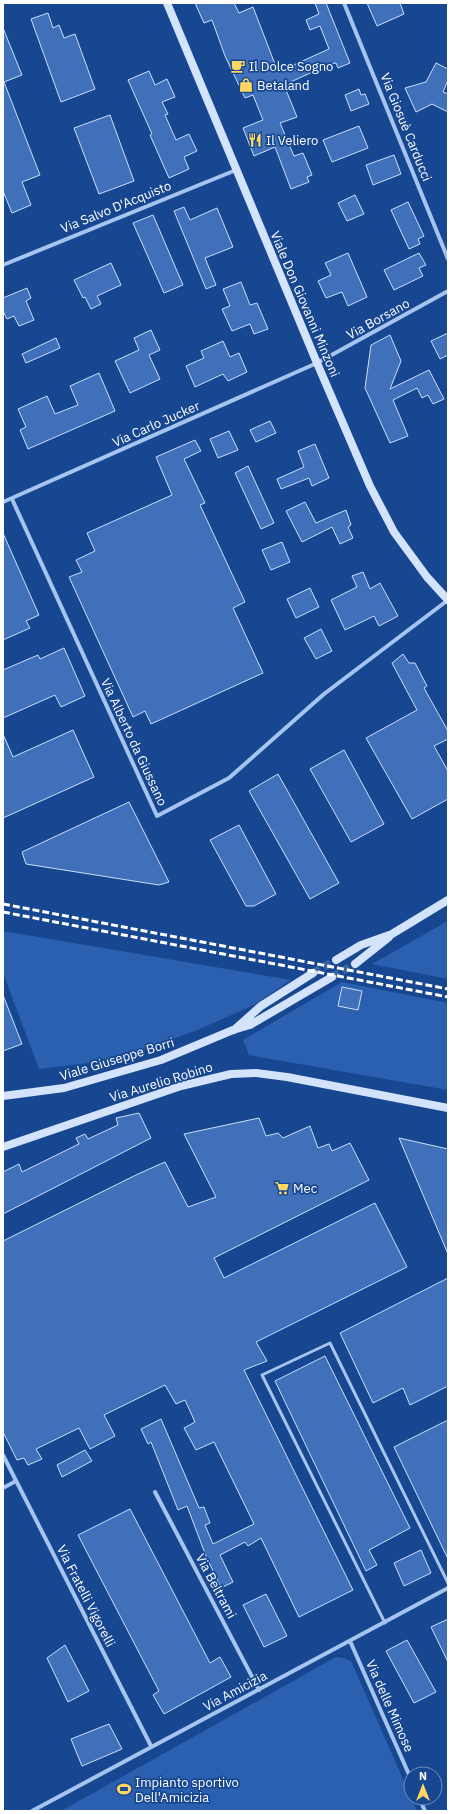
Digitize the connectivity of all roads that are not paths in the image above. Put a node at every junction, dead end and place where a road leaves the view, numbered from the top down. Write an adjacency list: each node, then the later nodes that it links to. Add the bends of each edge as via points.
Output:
1 (167, 3): 3 (street, Viale Don Giovanni Minzoni)
2 (344, 3): 4 (street, Via Giosuè Carducci)
3 (236, 170): 5 (street, Via Salvo D'Acquisto); 7 (street, Viale Don Giovanni Minzoni)
4 (448, 259)
5 (3, 265)
6 (448, 291): 7 (street, Via Borsano)
7 (317, 363): 8 (street, Via Carlo Jucker); 10 (street, Viale Don Giovanni Minzoni, via 370,486 394,532 427,577)
8 (12, 499): 9 (street, Via Carlo Jucker); 10 (street, Via Alberto da Giussano, via 157,816 229,778 324,694)
9 (3, 502)
10 (448, 600)
11 (448, 900): 12 (street)
12 (392, 934): 13 (street, via 361,946); 14 (street)
13 (336, 960)
14 (355, 964)
15 (313, 974): 17 (street, Viale Giuseppe Borri, via 261,1006)
16 (332, 977): 17 (street, Viale Giuseppe Borri, via 250,1025)
17 (233, 1030): 18 (street, Viale Giuseppe Borri, via 170,1057 110,1076 53,1090)
18 (3, 1096)
19 (448, 1108): 20 (street, Via Aurelio Robino, via 287,1077 256,1073 231,1074 181,1086)
20 (3, 1147)
21 (3, 1455): 22 (street, Via Fratelli Vigorelli)
22 (16, 1481): 23 (street); 30 (street, Via Fratelli Vigorelli)
23 (3, 1488)
24 (155, 1492): 29 (street, Via Beltrami)
25 (448, 1583): 27 (lane, via 330,1342 262,1375)
26 (448, 1588): 27 (street, Via Amicizia)
27 (384, 1623): 28 (street, Via Amicizia)
28 (350, 1641): 29 (street, Via Amicizia); 31 (street, Via delle Mimose)
29 (259, 1690): 30 (street, Via Amicizia)
30 (151, 1746): 32 (street, Via Amicizia)
31 (405, 1766)
32 (32, 1811)

